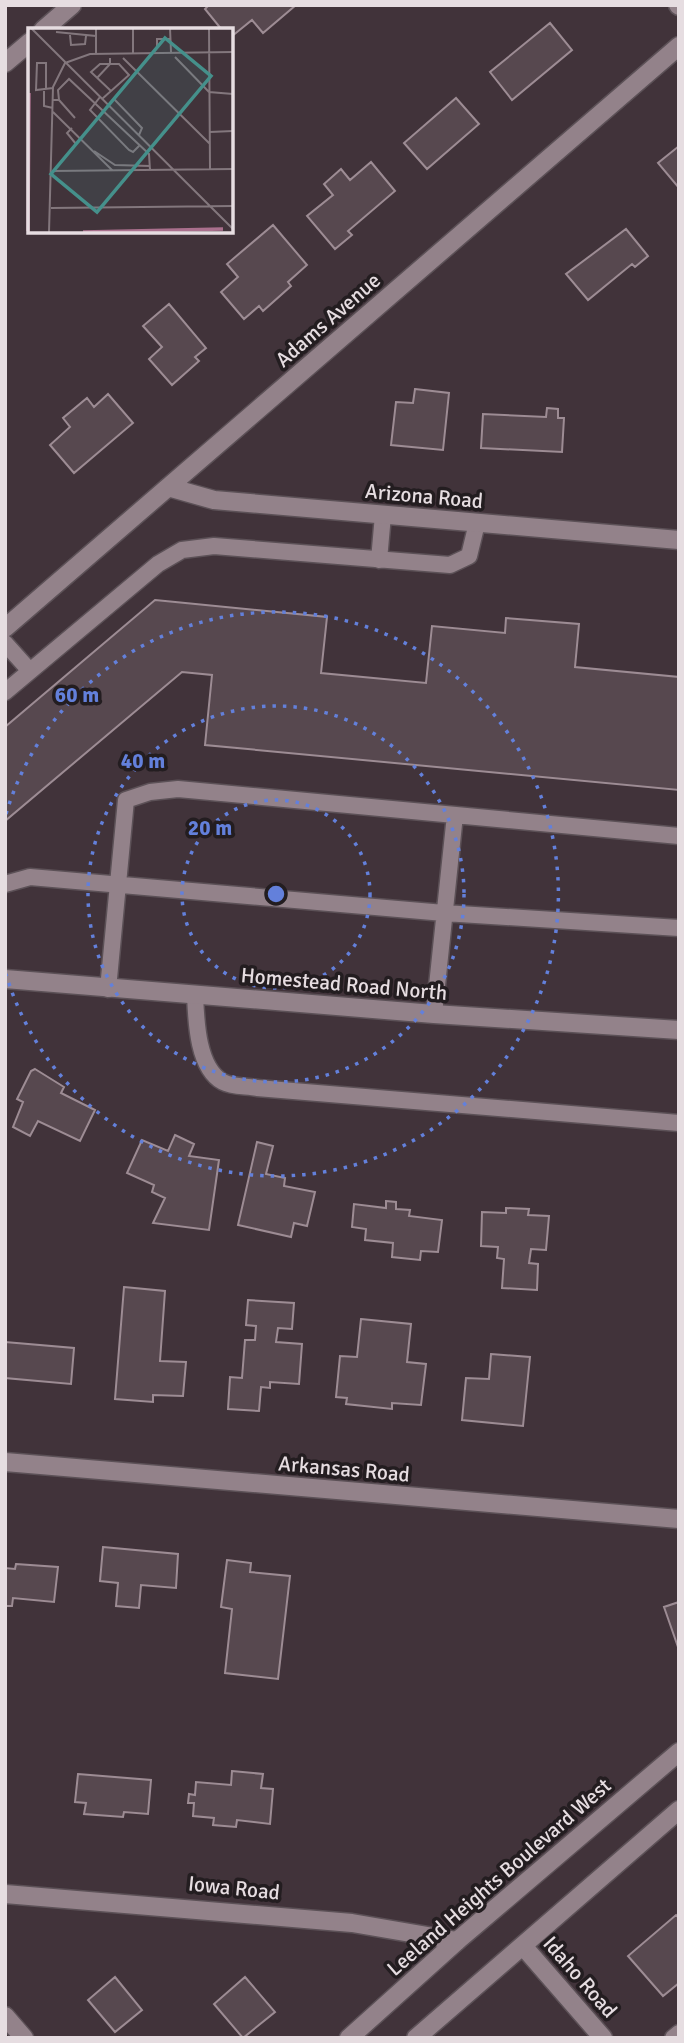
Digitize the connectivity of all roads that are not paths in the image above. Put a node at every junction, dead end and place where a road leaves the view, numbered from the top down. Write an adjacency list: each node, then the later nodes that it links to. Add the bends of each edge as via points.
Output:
1 (72, 5): 2 (street)
2 (45, 28)
3 (28, 44): 5 (street)
4 (679, 46): 6 (street, Adams Avenue)
5 (5, 63)
6 (168, 487): 7 (street, Arizona Road, via 214,500); 11 (street, Adams Avenue)
7 (383, 515): 8 (street, Arizona Road); 10 (lane)
8 (477, 523): 9 (street, Arizona Road); 10 (lane, via 473,548 462,561 439,565)
9 (679, 540)
10 (379, 560): 13 (lane, via 214,546 182,550 150,570)
11 (5, 628)
12 (5, 643): 13 (lane)
13 (30, 671): 14 (lane)
14 (5, 692)
15 (456, 815): 16 (lane); 18 (lane, via 178,789 150,792 126,800); 19 (lane)
16 (679, 836)
17 (5, 884): 18 (lane, via 30,877)
18 (120, 885): 19 (lane); 22 (lane)
19 (444, 913): 20 (lane); 24 (lane)
20 (679, 928)
21 (5, 979): 22 (street, Homestead Road North)
22 (108, 989): 23 (street, Homestead Road North)
23 (195, 994): 24 (street, Homestead Road North); 26 (lane, via 196,1033 212,1071 223,1082)
24 (434, 1014): 25 (street, Homestead Road North)
25 (679, 1030)
26 (679, 1123)
27 (5, 1462): 28 (street, Arkansas Road)
28 (679, 1519)
29 (679, 1752): 32 (street, Leeland Heights Boulevard West)
30 (679, 1810): 33 (street)
31 (5, 1894): 32 (street, Iowa Road, via 352,1923)
32 (457, 1941): 37 (street, Leeland Heights Boulevard West)
33 (523, 1946): 38 (street); 39 (street, Idaho Road)
34 (5, 2016): 36 (street)
35 (679, 2033): 40 (lane)
36 (24, 2038)
37 (349, 2038)
38 (416, 2038)
39 (603, 2038)
40 (673, 2038)

